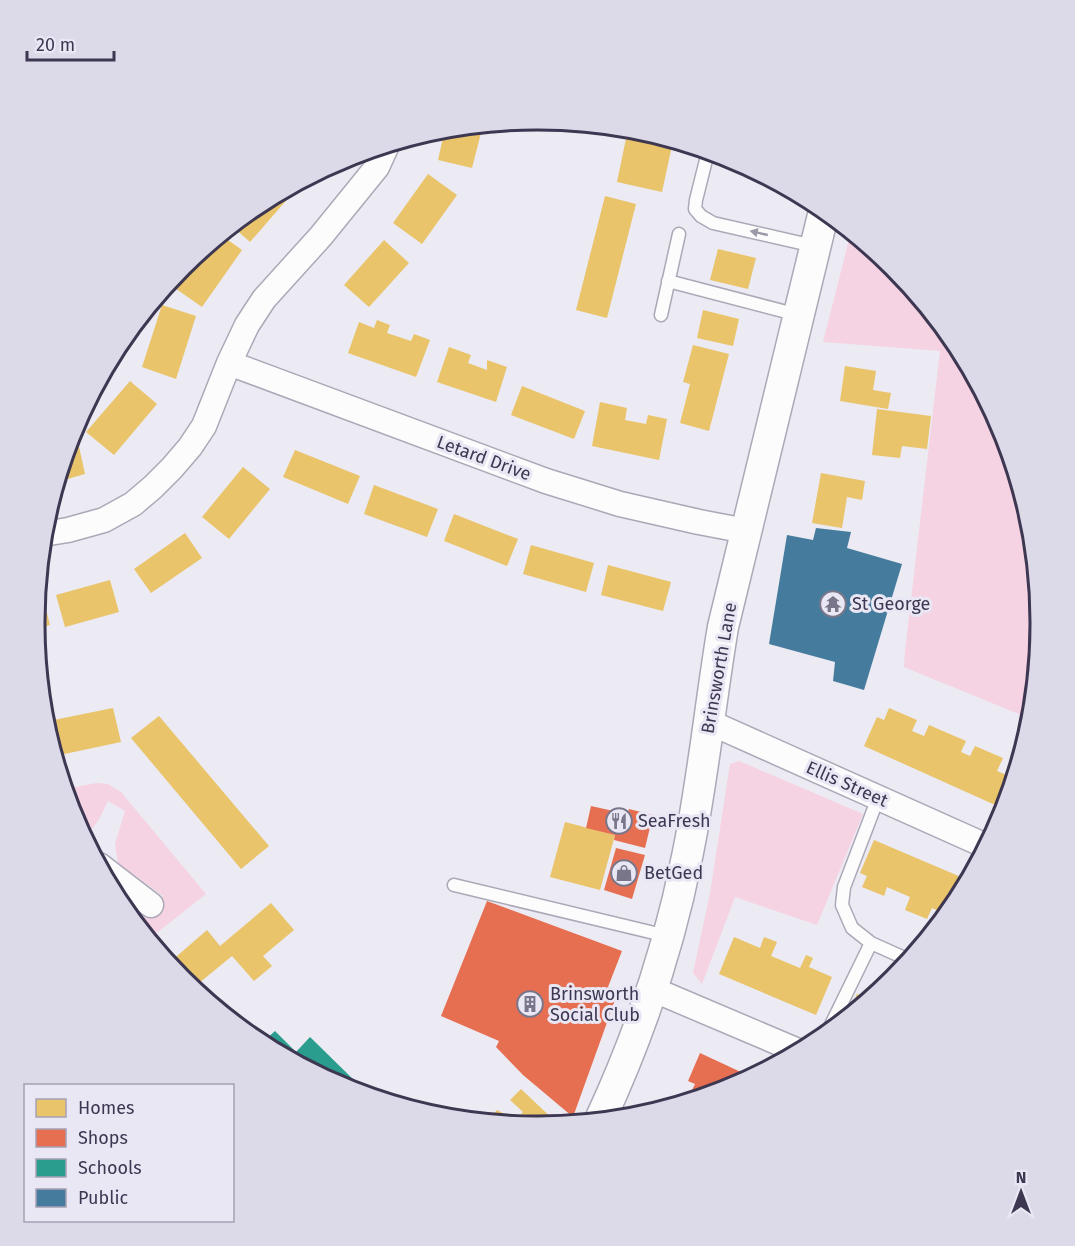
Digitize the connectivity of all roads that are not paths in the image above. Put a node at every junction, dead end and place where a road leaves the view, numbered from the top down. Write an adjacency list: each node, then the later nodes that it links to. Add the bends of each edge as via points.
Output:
1 (382, 156): 9 (street, via 321,236 264,299)
2 (706, 161): 5 (lane, one-way to 2, via 713,223 701,216 695,208)
3 (822, 222): 5 (street, Brinsworth Lane)
4 (680, 234): 6 (lane)
5 (816, 246): 8 (street, Brinsworth Lane)
6 (668, 281): 7 (lane); 8 (lane)
7 (661, 315)
8 (798, 315): 10 (street, Brinsworth Lane)
9 (229, 363): 10 (street, Letard Drive, via 546,481 620,504); 11 (street, via 204,426 153,487 104,520)
10 (746, 531): 12 (street, Brinsworth Lane, via 723,627)
11 (53, 532)
12 (709, 722): 13 (street, Ellis Street); 18 (street, Brinsworth Lane, via 687,857)
13 (878, 798): 14 (street, Ellis Street); 19 (lane, via 844,887 842,905 852,928)
14 (978, 843)
15 (117, 878): 17 (street)
16 (454, 885): 18 (lane)
17 (151, 904)
18 (668, 937): 21 (street, Brinsworth Lane)
19 (871, 944): 20 (lane); 22 (lane)
20 (900, 956)
21 (652, 989): 23 (street); 24 (street, Brinsworth Lane)
22 (835, 1015)
23 (789, 1047)
24 (604, 1111)

